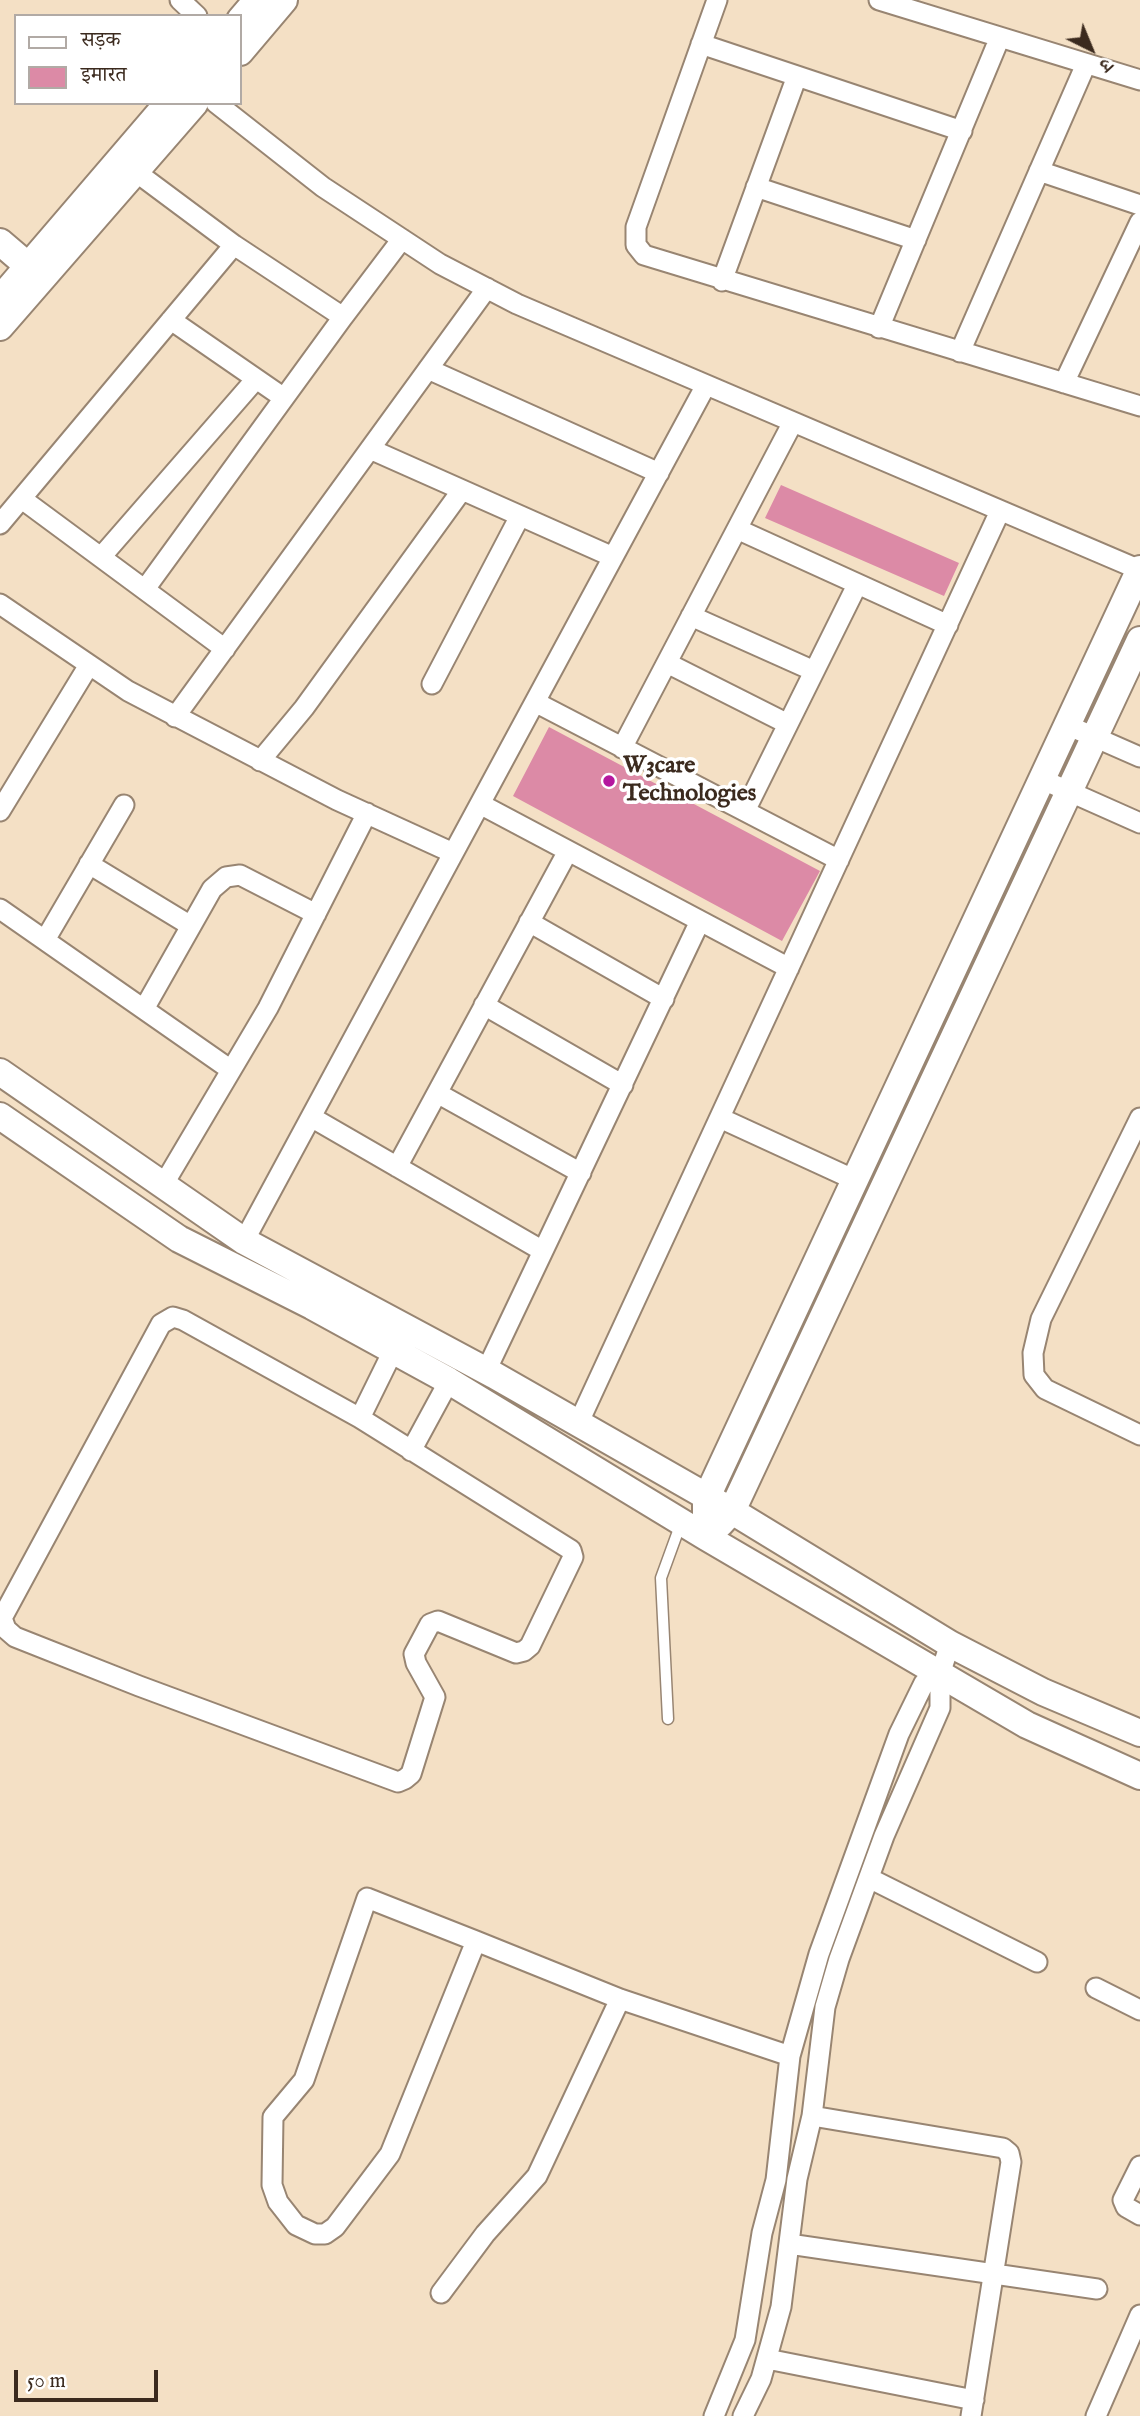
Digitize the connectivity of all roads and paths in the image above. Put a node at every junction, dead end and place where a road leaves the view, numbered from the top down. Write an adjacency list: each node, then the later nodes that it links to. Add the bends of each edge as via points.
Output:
1 (180, 0): 6 (street)
2 (257, 0): 7 (street)
3 (284, 0): 10 (street)
4 (717, 0): 9 (street)
5 (879, 0): 8 (street)
6 (195, 14)
7 (242, 18)
8 (1000, 37): 11 (street); 17 (street)
9 (701, 44): 12 (street); 28 (street, via 636,227 636,245 643,255 662,263)
10 (242, 50)
11 (1086, 64): 13 (street); 18 (street)
12 (797, 76): 17 (street); 20 (street)
13 (1140, 80)
14 (166, 105): 27 (street)
15 (193, 105): 19 (street)
16 (219, 105): 23 (street, via 323,187)
17 (962, 131): 24 (street)
18 (1039, 171): 21 (street); 35 (street)
19 (136, 172): 26 (street); 27 (street)
20 (757, 187): 24 (street); 28 (street)
21 (1140, 205)
22 (1140, 222): 38 (street)
23 (402, 239): 29 (street); 31 (street)
24 (916, 240): 34 (street)
25 (0, 242): 27 (street)
26 (234, 245): 31 (street); 32 (street)
27 (35, 272): 30 (street); 33 (street)
28 (723, 281): 34 (street)
29 (487, 288): 36 (street); 39 (street)
30 (0, 299)
31 (343, 317): 40 (street)
32 (171, 320): 37 (street); 46 (street)
33 (0, 327)
34 (879, 328): 35 (street)
35 (960, 352): 38 (street)
36 (428, 369): 43 (street); 44 (street)
37 (257, 379): 40 (street); 51 (street)
38 (1064, 383): 41 (street)
39 (706, 385): 42 (street); 44 (street)
40 (284, 398): 55 (street)
41 (1140, 406)
42 (793, 422): 47 (street); 50 (street)
43 (370, 449): 45 (street); 60 (street)
44 (659, 473): 52 (street)
45 (462, 490): 48 (street); 72 (street, via 304,708)
46 (22, 499): 49 (street); 51 (street)
47 (1000, 511): 53 (street); 58 (street)
48 (520, 516): 52 (street); 64 (street)
49 (0, 524)
50 (737, 529): 54 (street); 57 (street)
51 (101, 557): 55 (street)
52 (613, 557): 65 (street)
53 (1140, 569): 68 (street)
54 (857, 585): 58 (street); 63 (street)
55 (145, 589): 60 (street)
56 (0, 604): 62 (street)
57 (691, 616): 61 (street); 63 (street)
58 (948, 625): 83 (street)
59 (1140, 640): 69 (street)
60 (225, 649): 66 (street)
61 (667, 663): 67 (street); 70 (street)
62 (89, 665): 66 (street); 77 (street)
63 (814, 671): 67 (street)
64 (432, 684)
65 (535, 702): 70 (street); 76 (street)
66 (175, 717): 72 (street)
67 (788, 724): 78 (street)
68 (1067, 725): 69 (street); 73 (street)
69 (1094, 737): 71 (street); 74 (street)
70 (622, 748): 78 (street)
71 (1140, 757)
72 (260, 761): 79 (street)
73 (1041, 779): 74 (street); 105 (street)
74 (1069, 790): 80 (street); 117 (street)
75 (124, 804): 84 (street)
76 (480, 804): 81 (street); 82 (street)
77 (0, 811)
78 (745, 811): 83 (street)
79 (367, 813): 82 (street); 86 (street)
80 (1140, 823)
81 (568, 850): 87 (street); 88 (street)
82 (453, 853): 100 (street)
83 (839, 860): 91 (street)
84 (89, 864): 89 (street); 90 (street)
85 (0, 909): 90 (street)
86 (316, 914): 89 (street, via 240,875 226,877 212,889); 95 (street)
87 (701, 921): 91 (street); 92 (street)
88 (529, 922): 92 (street); 93 (street)
89 (191, 926): 94 (street)
90 (45, 940): 94 (street)
91 (789, 968): 101 (street)
92 (664, 999): 97 (street)
93 (484, 1005): 97 (street); 98 (street)
94 (145, 1009): 95 (street)
95 (231, 1070): 106 (street)
96 (0, 1072): 106 (street)
97 (623, 1085): 104 (street)
98 (437, 1093): 103 (street); 104 (street)
99 (0, 1116): 109 (street, via 178,1239)
100 (311, 1117): 103 (street); 107 (street)
101 (720, 1118): 105 (street); 113 (street)
102 (1140, 1118): 114 (street, via 1041,1319 1032,1353 1034,1375 1045,1388)
103 (397, 1167): 108 (street)
104 (581, 1173): 108 (street)
105 (855, 1180): 116 (street)
106 (162, 1187): 107 (street)
107 (244, 1241): 110 (street)
108 (543, 1251): 110 (street)
109 (393, 1351): 111 (street); 112 (street)
110 (486, 1371): 113 (street)
111 (449, 1381): 115 (street); 118 (street)
112 (360, 1418): 115 (street); 115 (street, via 173,1317 161,1324 8,1606 2,1618 6,1629 27,1642 398,1783 411,1774 435,1697 414,1654 430,1624 438,1621 516,1653 524,1651 573,1557 570,1550)
113 (578, 1424): 116 (street)
114 (1140, 1435)
115 (411, 1451)
116 (706, 1499): 117 (street); 119 (street)
117 (732, 1511): 119 (street); 120 (street)
118 (681, 1522): 119 (street); 122 (lane, via 661,1578)
119 (706, 1537): 121 (street)
120 (950, 1644): 121 (street); 123 (street, via 1044,1692)
121 (940, 1674): 124 (street, via 1027,1725); 125 (street, via 940,1708); 131 (street, via 923,1683 899,1734 830,1918)
122 (668, 1719)
123 (1140, 1733)
124 (1140, 1776)
125 (869, 1878): 127 (street); 132 (street, via 825,2007)
126 (475, 1941): 126 (street, via 368,1898 304,2080 272,2117 272,2185 278,2202 296,2225 315,2234 335,2227 390,2154); 129 (street)
127 (1037, 1962)
128 (1097, 1988): 130 (street)
129 (620, 1999): 131 (street); 138 (street, via 537,2176)
130 (1140, 2010)
131 (790, 2056): 142 (street, via 776,2180 762,2233 748,2330)
132 (812, 2116): 135 (street, via 797,2179); 136 (street, via 1003,2148 1009,2153)
133 (1140, 2166): 134 (street, via 1123,2200)
134 (1140, 2215)
135 (789, 2244): 136 (street); 140 (street, via 781,2307)
136 (993, 2274): 137 (street); 141 (street)
137 (1097, 2289)
138 (441, 2292)
139 (1140, 2315): 144 (street)
140 (767, 2360): 141 (street); 143 (street)
141 (973, 2408)
142 (714, 2416)
143 (743, 2416)
144 (1096, 2416)

